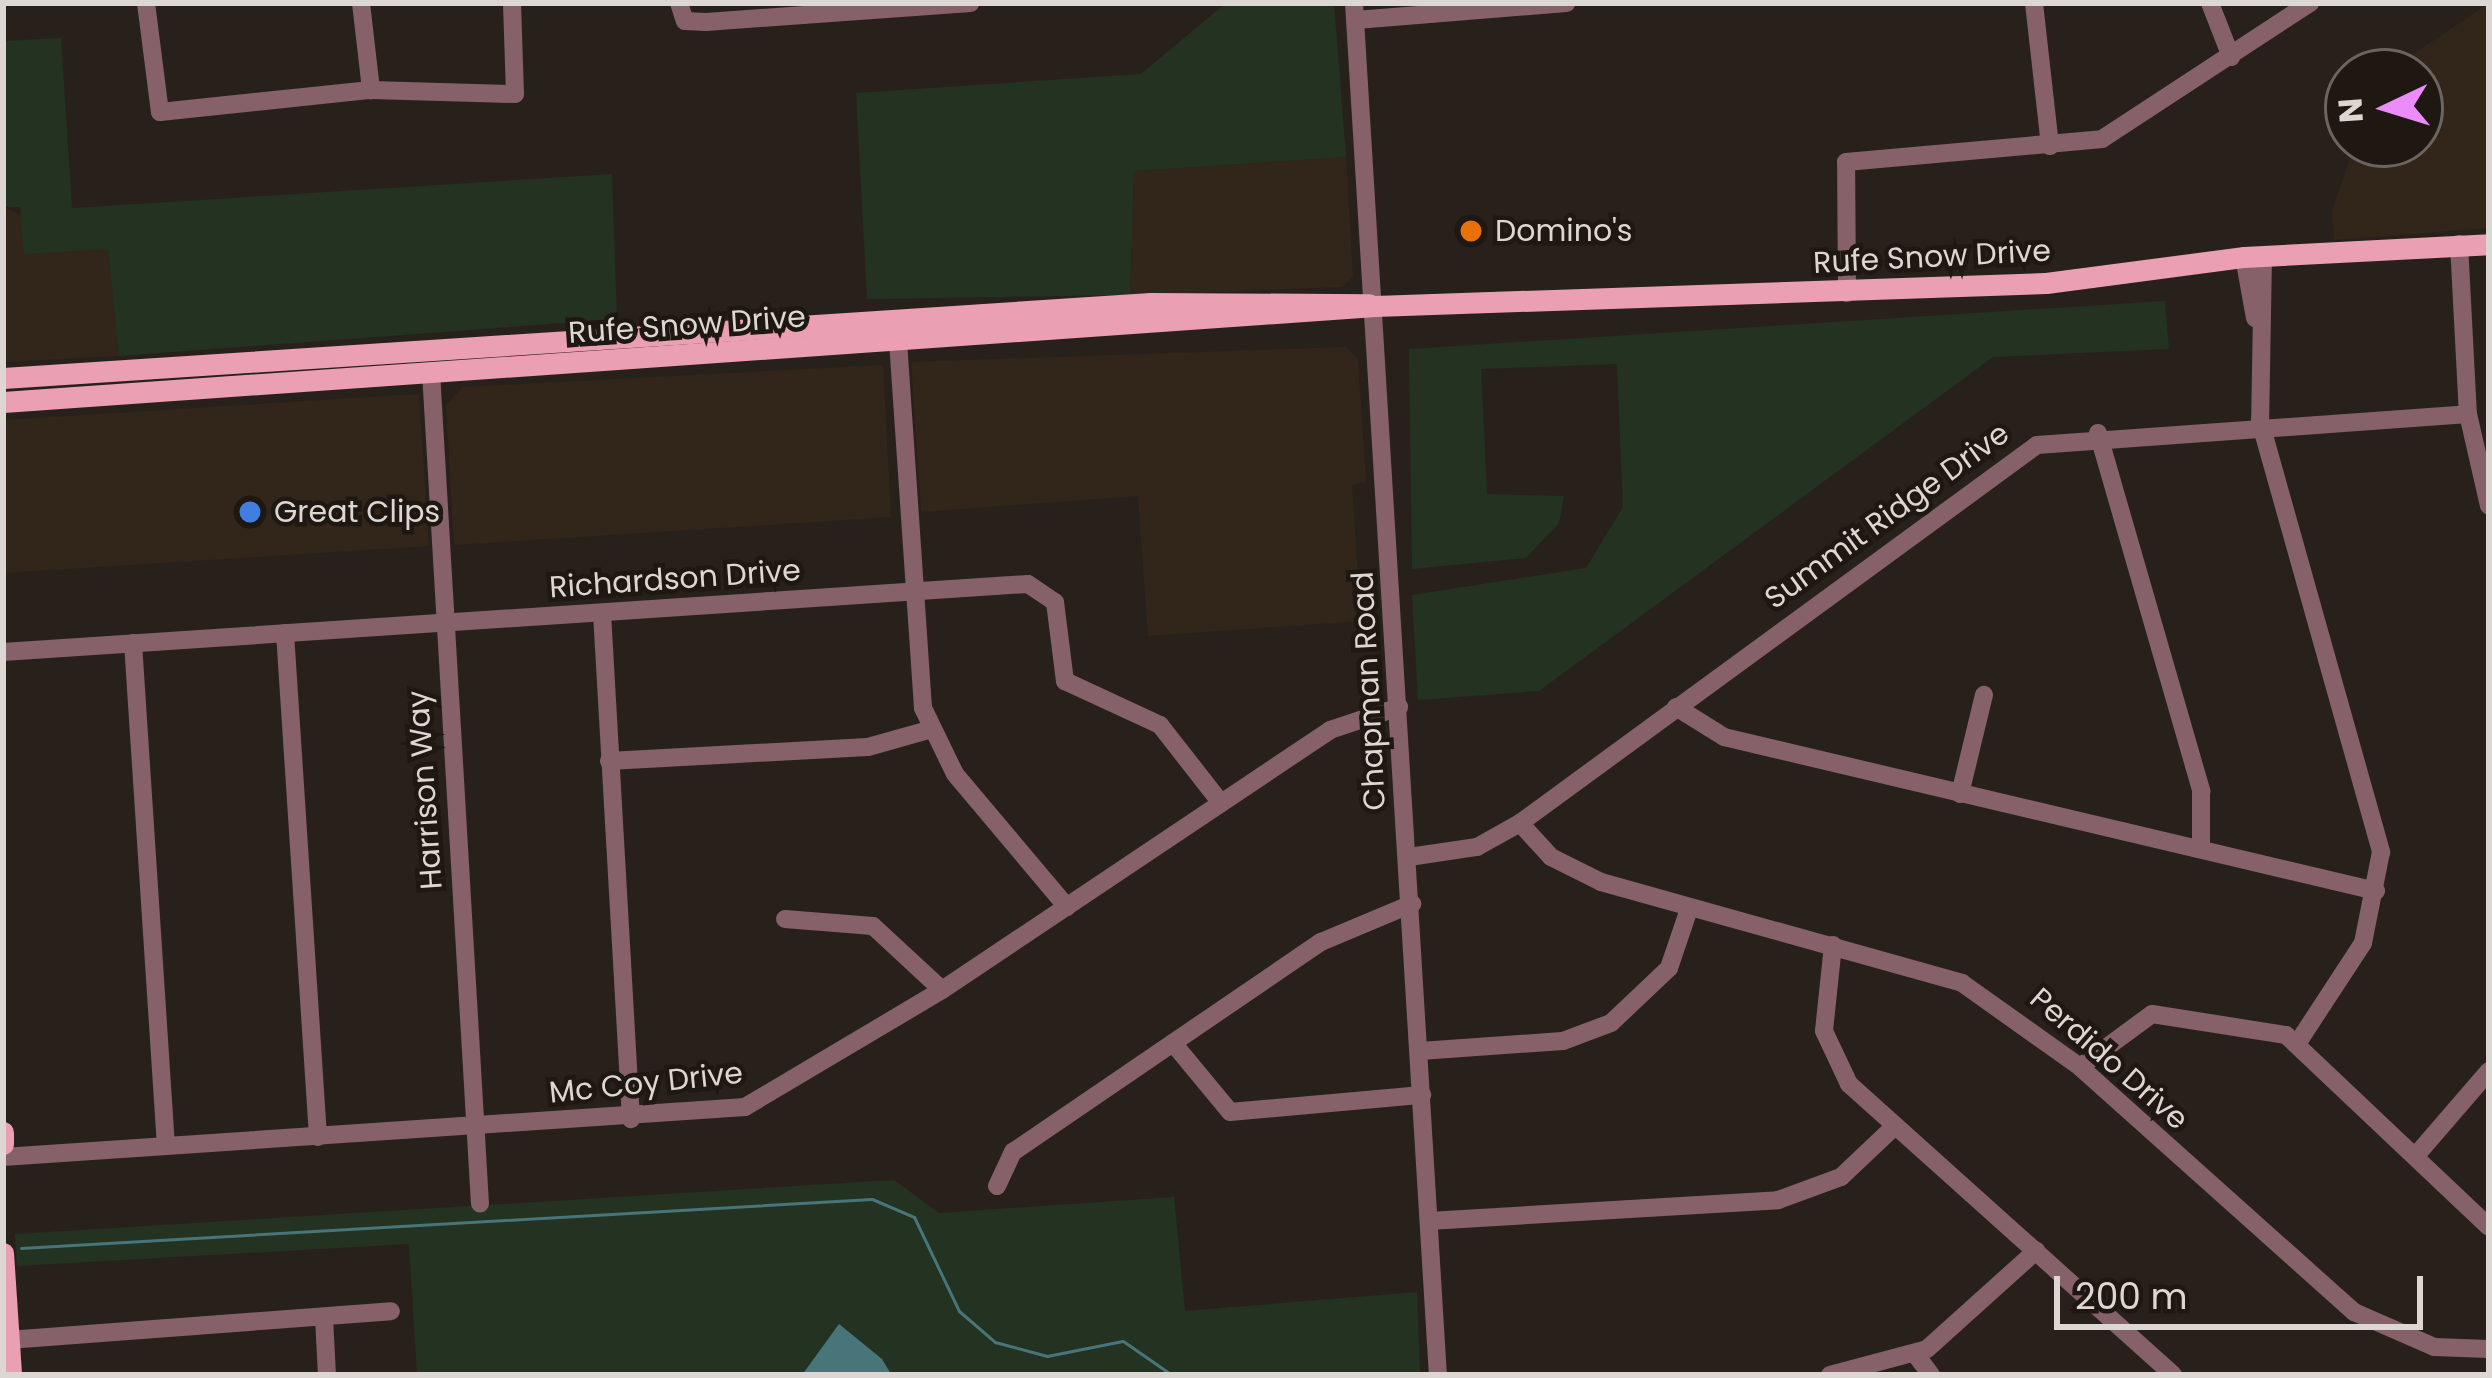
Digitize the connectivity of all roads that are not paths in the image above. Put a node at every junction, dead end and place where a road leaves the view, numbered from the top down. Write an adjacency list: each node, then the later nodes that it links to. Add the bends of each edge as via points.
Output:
1 (146, 3): 13 (street, via 154,107)
2 (361, 3): 13 (street)
3 (512, 3): 13 (street, via 515,94)
4 (964, 3): 9 (street)
5 (1566, 3): 10 (street)
6 (2034, 3): 14 (street)
7 (2210, 3): 12 (street)
8 (2310, 3): 12 (street)
9 (821, 8): 11 (street)
10 (1355, 11): 19 (street, Chapman Road)
11 (682, 12)
12 (2231, 57): 14 (street, via 2144,122)
13 (371, 89)
14 (2050, 146): 18 (street, via 1846,162)
15 (2459, 244): 16 (main road, Rufe Snow Drive); 17 (main road, Rufe Snow Drive); 24 (street)
16 (2489, 244)
17 (2253, 256): 18 (main road, Rufe Snow Drive, via 2046,283); 25 (street)
18 (1847, 293): 19 (main road, Rufe Snow Drive)
19 (1375, 305): 20 (main road, Rufe Snow Drive); 22 (main road, Rufe Snow Drive, via 1151,303); 35 (street, Chapman Road)
20 (898, 341): 21 (main road, Rufe Snow Drive); 28 (street)
21 (431, 372): 23 (main road, Rufe Snow Drive); 30 (street, Harrison Way)
22 (3, 378)
23 (3, 402)
24 (2468, 414): 25 (street, Summit Ridge Drive); 27 (street)
25 (2260, 421): 26 (street, Summit Ridge Drive); 44 (street, via 2374,802)
26 (2098, 433): 36 (street, Summit Ridge Drive, via 2037,445); 42 (street, via 2201,790)
27 (2489, 506)
28 (911, 593): 29 (street, Richardson Drive); 37 (street); 40 (street, Richardson Drive, via 1047,587 1065,681 1160,725)
29 (602, 613): 30 (street, Richardson Drive); 38 (street)
30 (444, 624): 31 (street, Richardson Drive); 59 (street, Harrison Way)
31 (285, 633): 32 (street, Richardson Drive); 61 (street)
32 (133, 643): 33 (street, Richardson Drive); 63 (street)
33 (3, 652)
34 (1984, 695): 39 (street)
35 (1399, 707): 40 (street, Mc Coy Drive, via 1330,730); 43 (street, Chapman Road)
36 (1676, 707): 39 (street, via 1724,737); 41 (street, Summit Ridge Drive)
37 (932, 729): 38 (street, via 868,747); 46 (street, via 956,774)
38 (609, 761): 57 (street)
39 (1960, 794): 42 (street)
40 (1221, 802): 46 (street, Mc Coy Drive)
41 (1520, 823): 43 (street, Summit Ridge Drive, via 1477,847); 47 (street, Perdido Drive, via 1581,874)
42 (2201, 846): 44 (street)
43 (1409, 857): 45 (street, Chapman Road)
44 (2377, 891): 52 (street, via 2350,968)
45 (1412, 904): 51 (street, via 1352,923); 53 (street, Chapman Road)
46 (1066, 907): 50 (street, Mc Coy Drive)
47 (1690, 909): 49 (street, Perdido Drive); 53 (street, via 1669,968 1611,1023 1563,1041)
48 (785, 919): 50 (street, via 873,926)
49 (1832, 945): 54 (street, Perdido Drive, via 1962,983); 58 (street, via 1822,987 1828,1050)
50 (942, 990): 57 (street, Mc Coy Drive, via 758,1102)
51 (1173, 1043): 56 (street, via 1230,1112); 66 (street, via 1013,1152)
52 (2297, 1043): 54 (street, via 2261,1027 2152,1014); 64 (street)
53 (1420, 1051): 56 (street, Chapman Road)
54 (2080, 1067): 76 (street, Perdido Drive, via 2354,1312 2434,1347)
55 (2489, 1071): 64 (street)
56 (1422, 1094): 68 (street, Chapman Road)
57 (632, 1119): 59 (street, Mc Coy Drive)
58 (1895, 1126): 68 (street, via 1841,1177 1778,1200); 70 (street)
59 (476, 1129): 61 (street, Mc Coy Drive); 67 (street, Harrison Way)
60 (3, 1132): 62 (main road)
61 (318, 1137): 63 (street, Mc Coy Drive)
62 (3, 1144)
63 (166, 1146): 65 (street, Mc Coy Drive)
64 (2419, 1152): 69 (street)
65 (3, 1157)
66 (997, 1186)
67 (480, 1204)
68 (1429, 1221): 80 (street, Chapman Road)
69 (2489, 1228)
70 (2036, 1251): 77 (street); 83 (street)
71 (3, 1253): 72 (main road)
72 (4, 1267): 75 (main road)
73 (392, 1311): 74 (street)
74 (324, 1318): 75 (street); 79 (street)
75 (8, 1340): 78 (main road)
76 (2489, 1349)
77 (1916, 1355): 81 (street); 82 (street)
78 (11, 1375)
79 (327, 1375)
80 (1438, 1375)
81 (1830, 1375)
82 (1931, 1375)
83 (2173, 1375)

